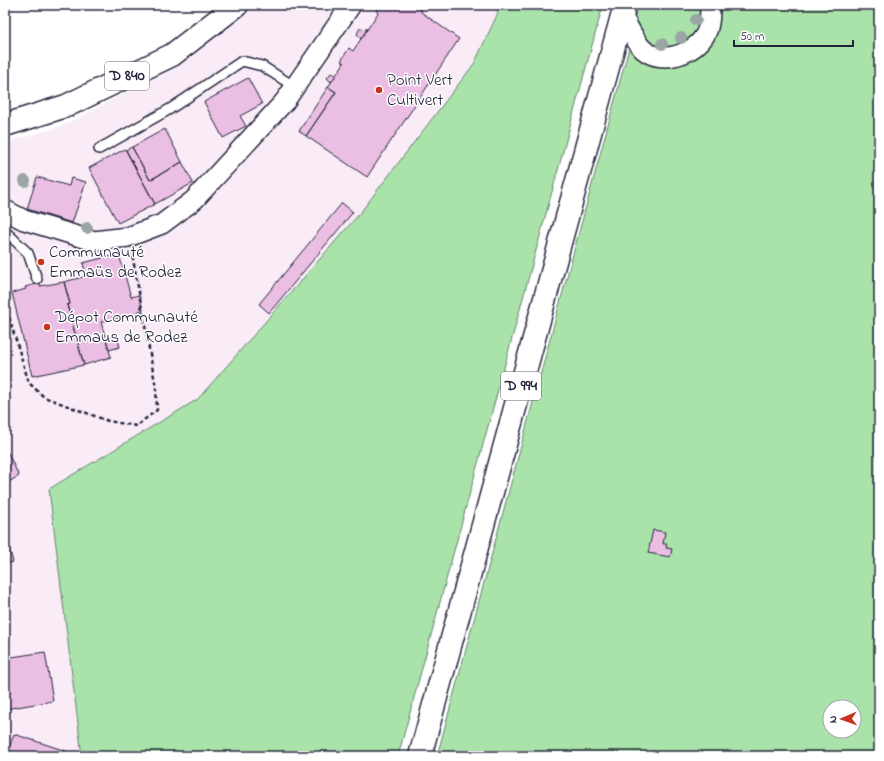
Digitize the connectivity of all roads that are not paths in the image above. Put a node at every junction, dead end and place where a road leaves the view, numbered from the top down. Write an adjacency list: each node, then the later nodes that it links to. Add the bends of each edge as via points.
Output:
1 (237, 5): 6 (main road, D 840, via 172,55 66,106)
2 (351, 5): 5 (street)
3 (710, 5): 4 (street, via 706,34 697,45 681,54 657,57 643,50)
4 (623, 11): 11 (main road, D 994)
5 (295, 87): 7 (lane, via 262,66 242,61 170,109); 8 (street, via 194,200 162,224 128,237 94,240 24,220)
6 (5, 125)
7 (99, 149)
8 (5, 210)
9 (5, 231): 10 (lane, via 28,252)
10 (37, 279)
11 (420, 756)

